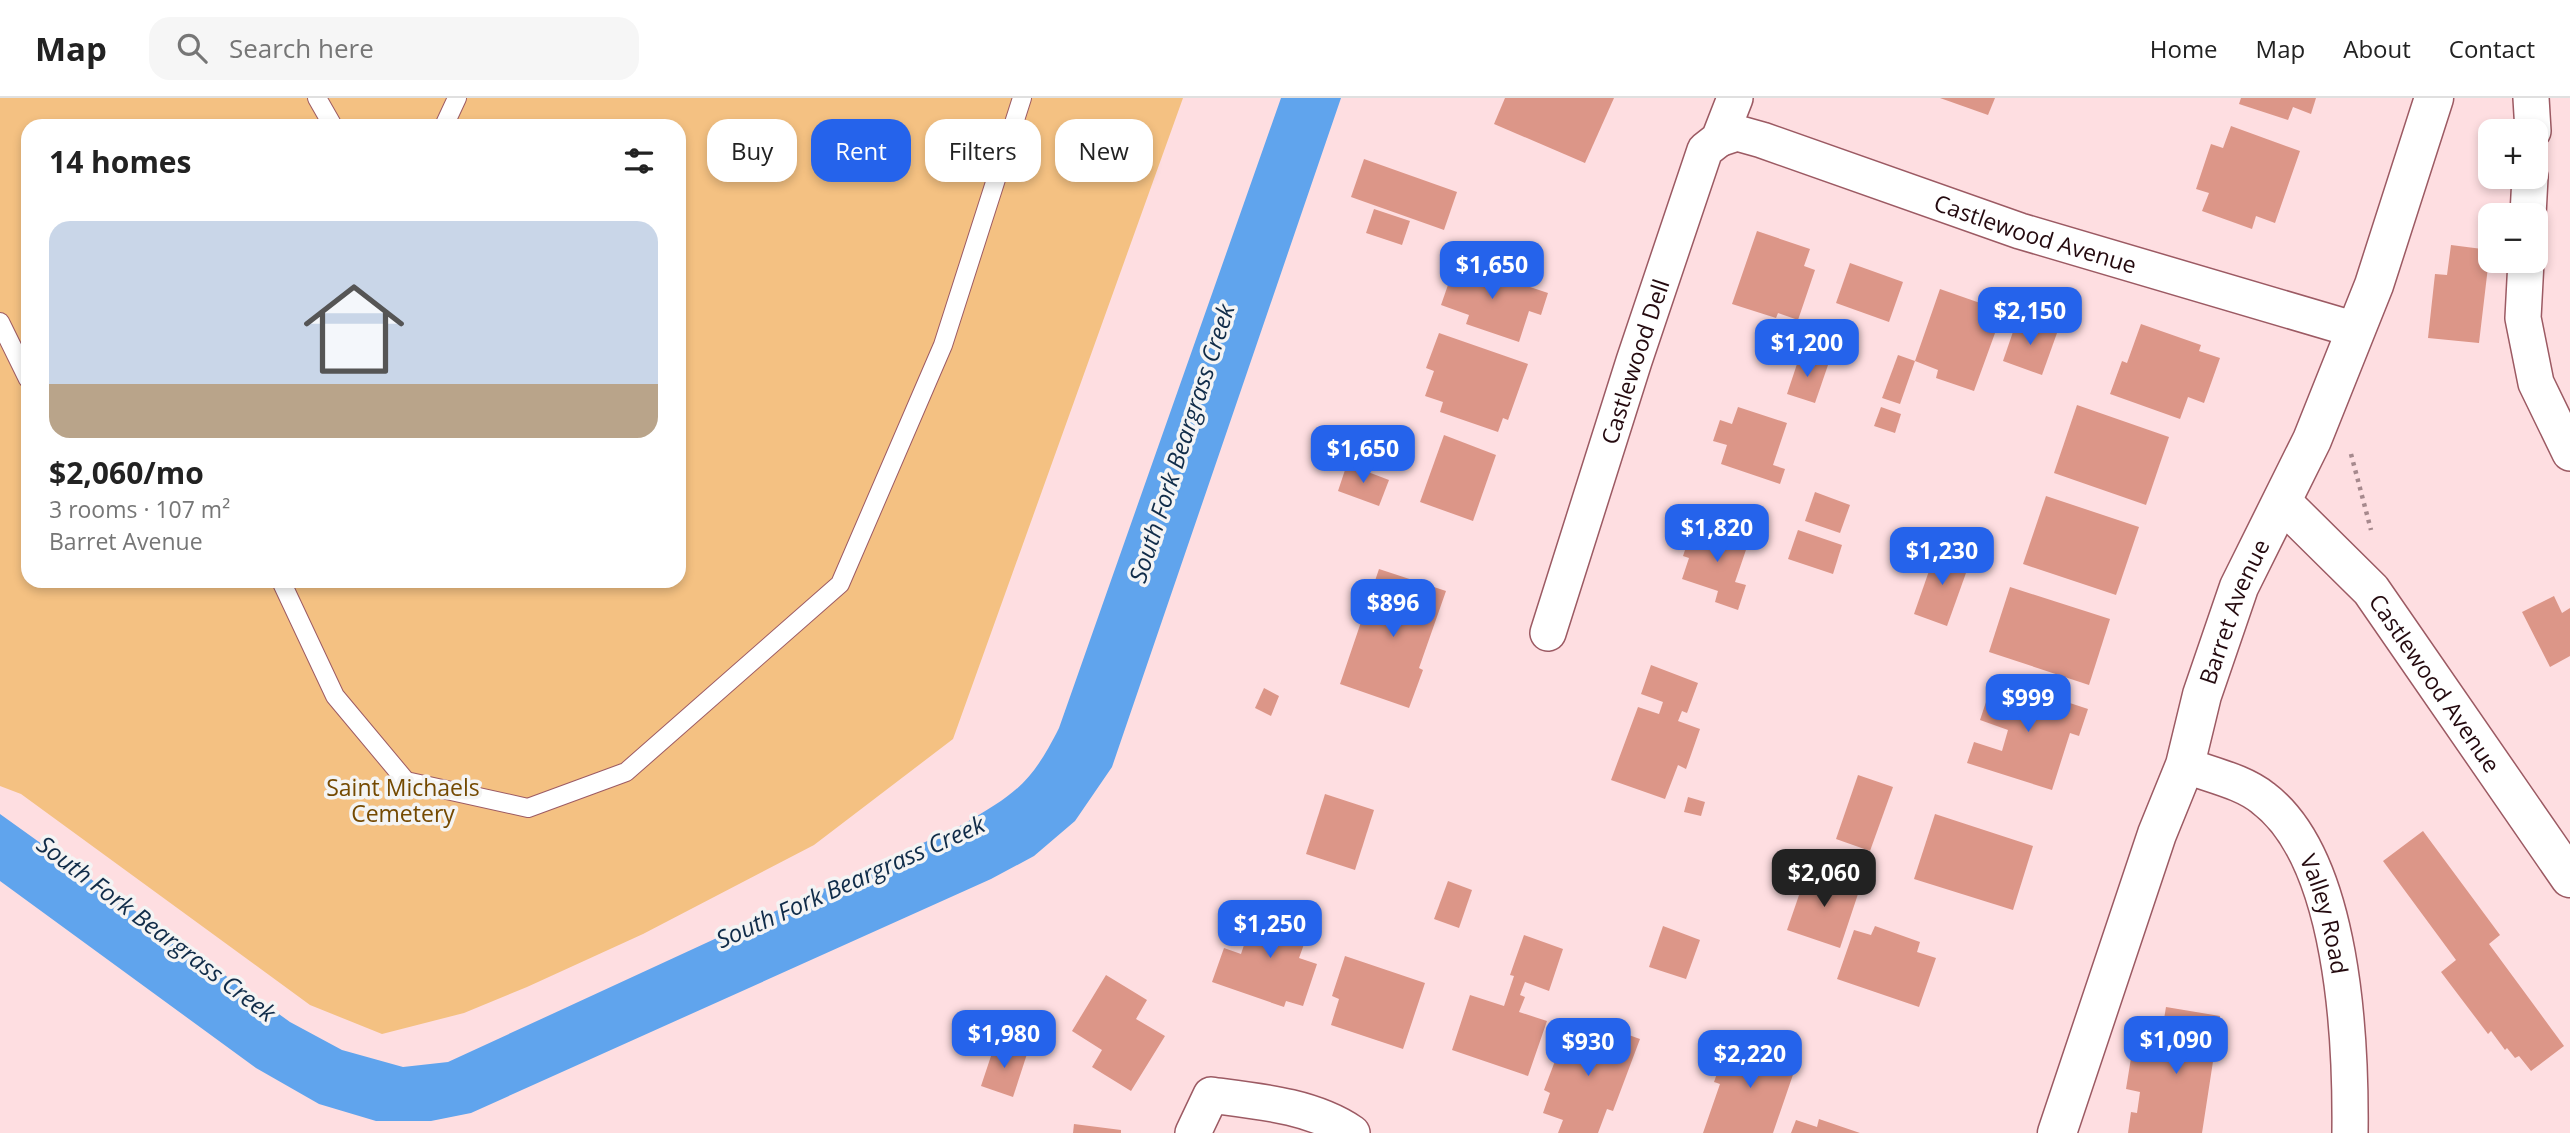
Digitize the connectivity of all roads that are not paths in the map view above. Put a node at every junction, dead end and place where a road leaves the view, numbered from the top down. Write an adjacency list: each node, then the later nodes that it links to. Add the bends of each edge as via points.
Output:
1 (317, 98): 7 (lane)
2 (457, 98): 8 (lane)
3 (1021, 98): 17 (lane, via 943,345 841,584 626,772 528,808 406,781 335,696)
4 (1735, 98): 10 (street, Castlewood Dell)
5 (2434, 98): 13 (street, Barret Avenue)
6 (2531, 98): 9 (street)
7 (329, 119)
8 (447, 119)
9 (2532, 119)
10 (1720, 139): 13 (street, Castlewood Avenue, via 1737,133 1762,140 2020,231); 18 (street, Castlewood Dell, via 1705,150)
11 (2525, 273): 15 (street, via 2523,318 2536,383)
12 (0, 322): 14 (lane)
13 (2356, 330): 16 (street, Barret Avenue)
14 (21, 365)
15 (2570, 453)
16 (2282, 502): 19 (street, Barret Avenue, via 2239,587 2202,695); 20 (street, Castlewood Avenue, via 2371,590)
17 (284, 588)
18 (1548, 633)
19 (2185, 765): 23 (street, Barret Avenue, via 2157,834); 24 (street, Valley Road, via 2264,799 2293,829 2315,877 2344,992 2351,1058)
20 (2570, 878)
21 (1193, 1133): 22 (street, via 1211,1095 1266,1102 1335,1121)
22 (1352, 1133)
23 (2057, 1133)
24 (2350, 1133)

